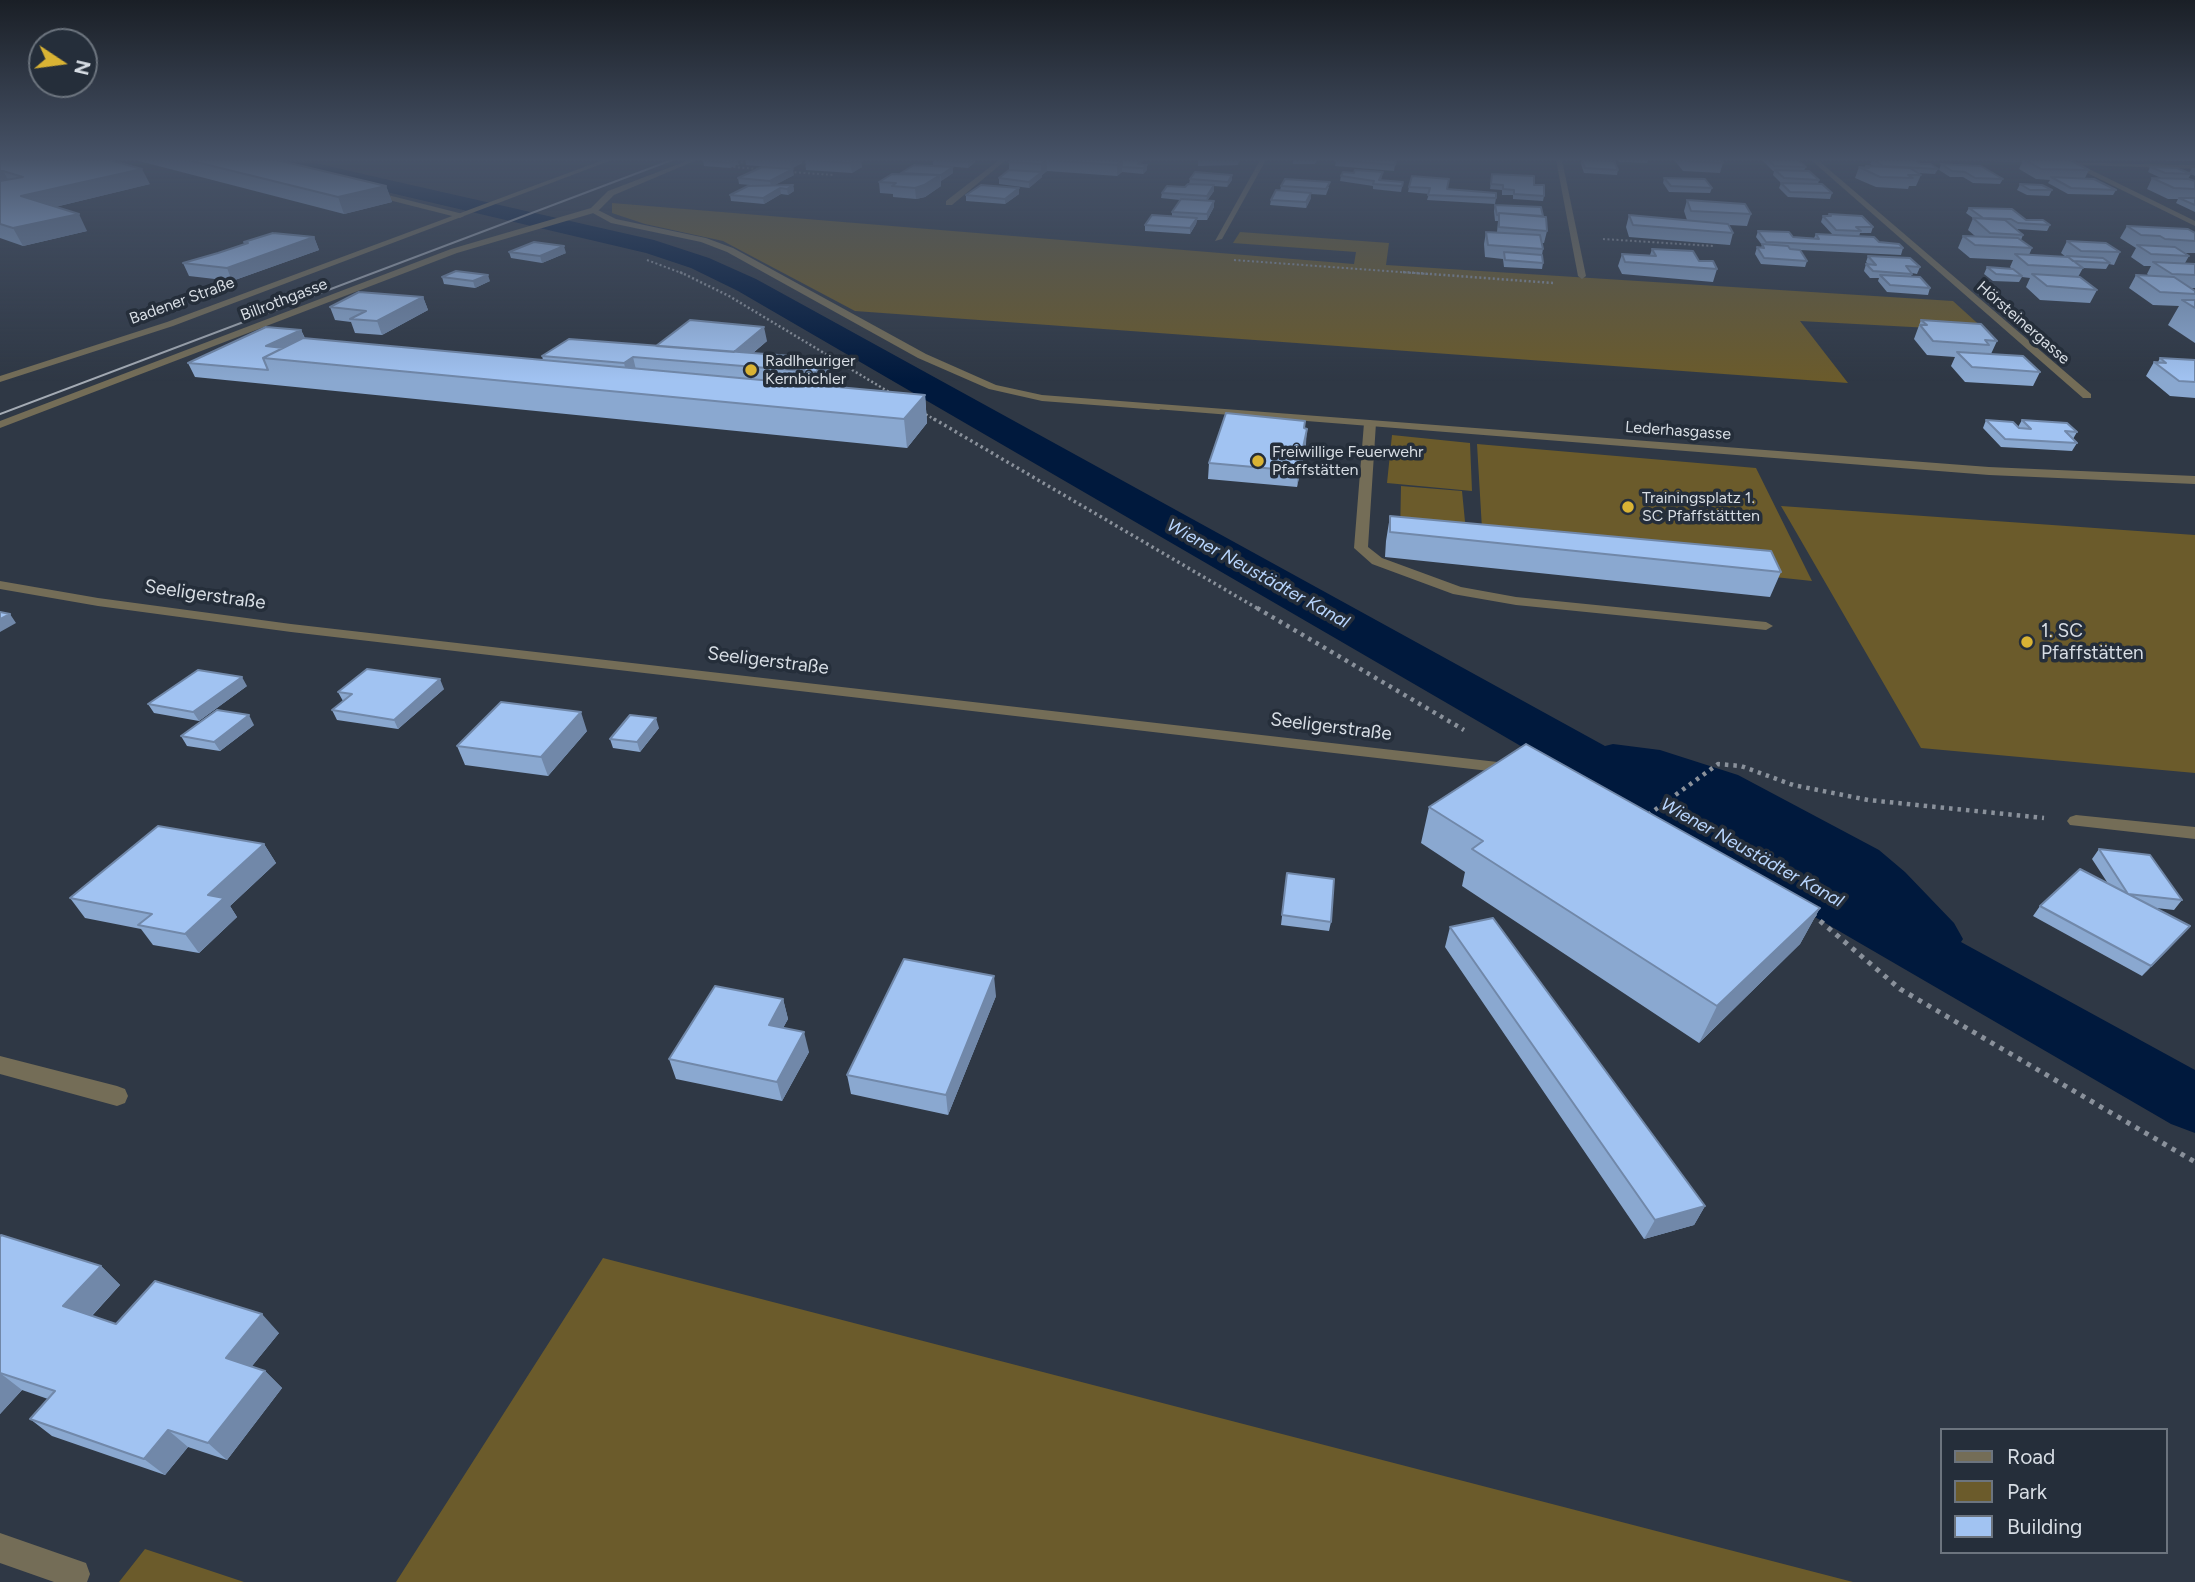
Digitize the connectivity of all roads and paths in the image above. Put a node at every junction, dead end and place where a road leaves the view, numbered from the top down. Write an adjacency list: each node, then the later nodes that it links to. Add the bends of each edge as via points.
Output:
1 (410, 234): 12 (street, Badener Straße, via 170,324)
2 (509, 234): 17 (street, Billrothgasse)
3 (674, 234): 16 (street, Lederhasgasse, via 730,250 922,356 993,387 1042,398)
4 (1221, 234): 8 (street)
5 (1573, 234): 7 (street)
6 (1899, 234): 13 (street, Hörsteinergasse)
7 (1574, 237): 9 (path); 11 (street)
8 (1218, 239): 11 (path, via 1208,258 1584,285)
9 (1713, 246)
10 (638, 257): 14 (path, via 729,296)
11 (1582, 276)
12 (0, 379)
13 (2087, 396)
14 (899, 398)
15 (911, 405): 21 (path)
16 (1370, 423): 18 (street, Lederhasgasse, via 1989,471); 20 (street, via 1361,548 1377,561 1458,591 1516,601)
17 (0, 425)
18 (2195, 480)
19 (0, 585): 22 (street, Seeligerstraße, via 291,628)
20 (1766, 626)
21 (1473, 736)
22 (1533, 771)
23 (1642, 819): 24 (path, via 1718,764 1868,800)
24 (2077, 821): 25 (street)
25 (2195, 833)
26 (1810, 912): 29 (path, via 1900,989)
27 (0, 1065): 28 (street)
28 (117, 1096)
29 (2195, 1162)
30 (0, 1548): 31 (street)
31 (75, 1574)

